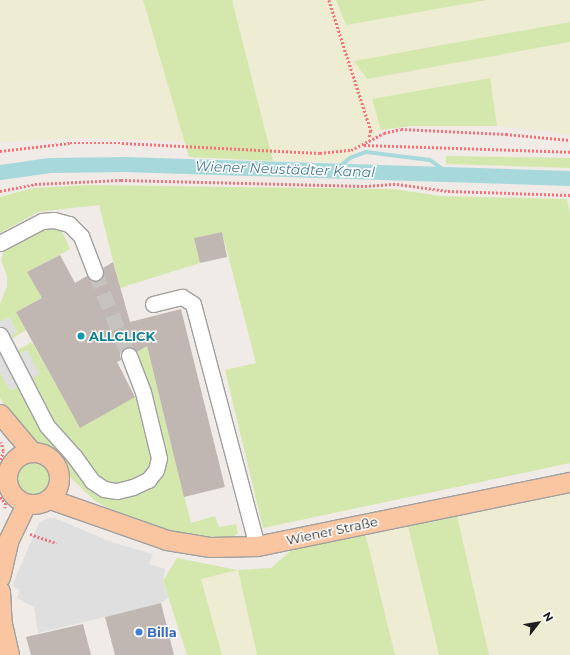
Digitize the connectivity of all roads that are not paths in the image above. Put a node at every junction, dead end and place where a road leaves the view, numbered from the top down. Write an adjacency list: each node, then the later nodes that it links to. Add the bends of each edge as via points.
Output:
1 (0, 243): 2 (lane, via 42,220 69,224 81,236)
2 (95, 272)
3 (153, 304): 15 (lane, via 182,297 193,304)
4 (0, 335): 5 (lane, via 47,426 92,481 104,489 117,491 148,480 156,470 159,458 143,392)
5 (129, 356)
6 (0, 414): 8 (main road, Wiener Straße)
7 (0, 418): 9 (main road)
8 (32, 452): 9 (main road, via 22,454); 10 (main road, Wiener Straße, via 40,453 54,462)
9 (5, 471): 13 (main road, via 10,490 16,498)
10 (60, 478): 12 (main road, via 57,490); 14 (main road, Wiener Straße)
11 (570, 482): 15 (main road, Wiener Straße)
12 (50, 499): 13 (main road, via 39,504); 14 (main road, Wiener Straße)
13 (26, 504): 16 (main road, via 8,541)
14 (96, 515): 15 (main road, Wiener Straße, via 167,540 210,548)
15 (257, 546)
16 (0, 577)
17 (0, 591): 18 (main road)
18 (1, 624): 19 (main road)
19 (8, 655)

